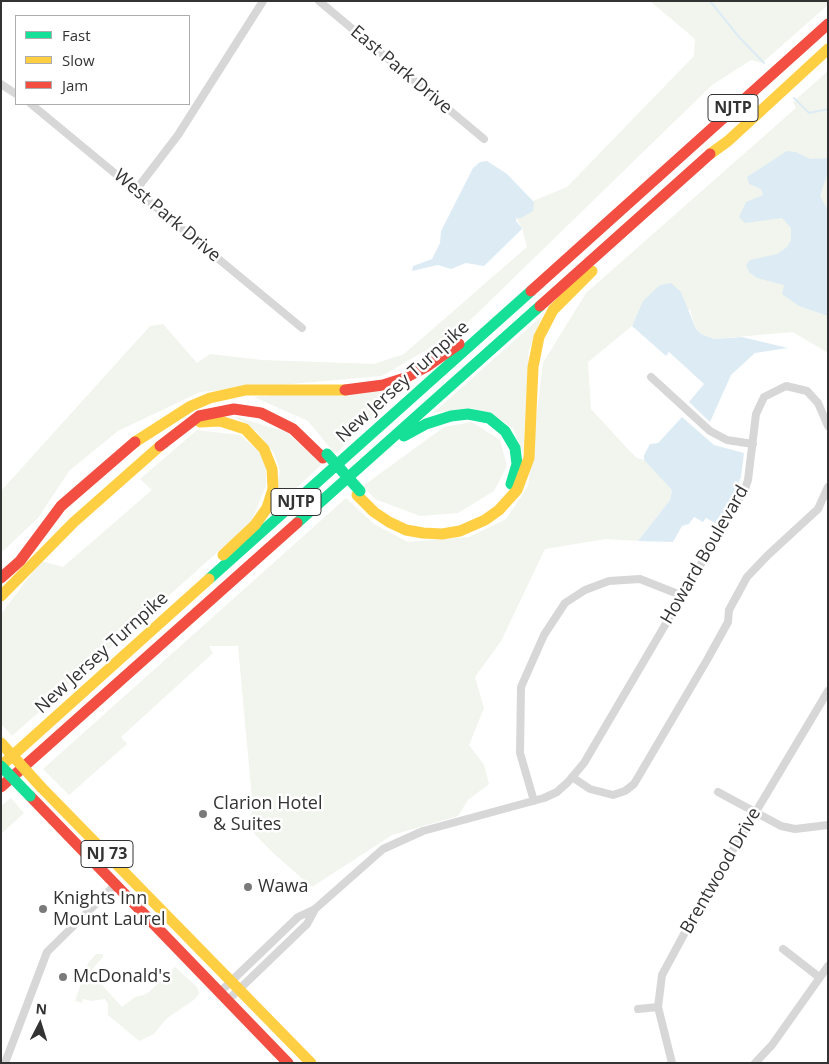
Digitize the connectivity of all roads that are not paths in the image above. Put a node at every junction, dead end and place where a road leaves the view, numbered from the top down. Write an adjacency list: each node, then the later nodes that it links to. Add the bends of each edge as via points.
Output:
1 (262, 1): 11 (street, via 178,135)
2 (319, 1): 8 (street, East Park Drive)
3 (828, 24): 10 (highway, New Jersey Turnpike / NJTP)
4 (828, 49): 9 (highway, New Jersey Turnpike / NJTP)
5 (1, 84): 6 (street)
6 (15, 93)
7 (32, 105): 11 (street, West Park Drive)
8 (484, 138)
9 (728, 141): 20 (highway, via 566,296 548,319 534,358 527,466 517,490 499,510 460,531 423,533 389,522 374,512); 21 (highway, New Jersey Turnpike / NJTP, via 714,149)
10 (673, 162): 14 (highway, via 620,201 453,349 416,372 394,382 360,389 265,388 233,392 191,406); 29 (highway, New Jersey Turnpike / NJTP)
11 (136, 190): 12 (street, West Park Drive)
12 (302, 328)
13 (651, 377): 17 (street, via 710,432 727,440)
14 (162, 425): 18 (highway, via 212,406 254,404 292,420); 22 (highway, via 128,447 94,476 61,506)
15 (828, 426): 17 (street, Howard Boulevard, via 818,403 807,391 786,386 764,397 756,414)
16 (174, 434): 18 (highway, via 190,421 208,413 252,410 278,419); 23 (highway); 29 (highway, via 207,421 227,422 244,429 268,455 274,489 267,508 255,525 172,605)
17 (752, 444): 28 (street, Howard Boulevard, via 745,490)
18 (325, 456): 20 (highway)
19 (828, 487): 35 (street, via 818,509 747,577 729,610 728,622 634,784 614,795 590,789)
20 (358, 493): 21 (highway, via 404,522 431,528 462,524 486,512 506,493 516,471 515,448 506,431 489,418 468,414 444,418 400,439 321,508)
21 (306, 515): 36 (highway, New Jersey Turnpike / NJTP)
22 (41, 533): 24 (highway); 25 (highway)
23 (50, 544): 26 (highway); 27 (highway)
24 (1, 565)
25 (1, 578)
26 (1, 585)
27 (1, 596)
28 (683, 596): 35 (street, Howard Boulevard, via 584,763); 38 (street, via 640,579 609,581 585,590 565,603 544,634 521,687 520,752)
29 (138, 644): 34 (highway, New Jersey Turnpike / NJTP)
30 (828, 691): 39 (street, Brentwood Drive)
31 (1, 743): 33 (highway, bridge)
32 (1, 748): 33 (highway, NJ 73, bridge)
33 (16, 761): 45 (highway, NJ 73, bridge)
34 (1, 766): 41 (highway, NJ 73, bridge)
35 (572, 777): 38 (street, Howard Boulevard, via 557,792)
36 (1, 787)
37 (718, 792): 39 (street)
38 (534, 801): 45 (street, Howard Boulevard, via 423,831 383,848 315,909 307,924)
39 (755, 814): 40 (street, via 787,828); 47 (street, Brentwood Drive, via 667,966 660,984)
40 (828, 825)
41 (116, 884): 46 (highway, NJ 73); 49 (street, via 47,952)
42 (783, 949): 44 (street)
43 (828, 966): 44 (street)
44 (819, 977): 53 (street, via 772,1045)
45 (234, 986): 46 (street, Howard Boulevard); 51 (highway, NJ 73)
46 (224, 996): 50 (highway, NJ 73)
47 (658, 1007): 48 (street); 52 (street, Brentwood Drive)
48 (638, 1009)
49 (5, 1063)
50 (288, 1063)
51 (311, 1063)
52 (672, 1063)
53 (755, 1063)

